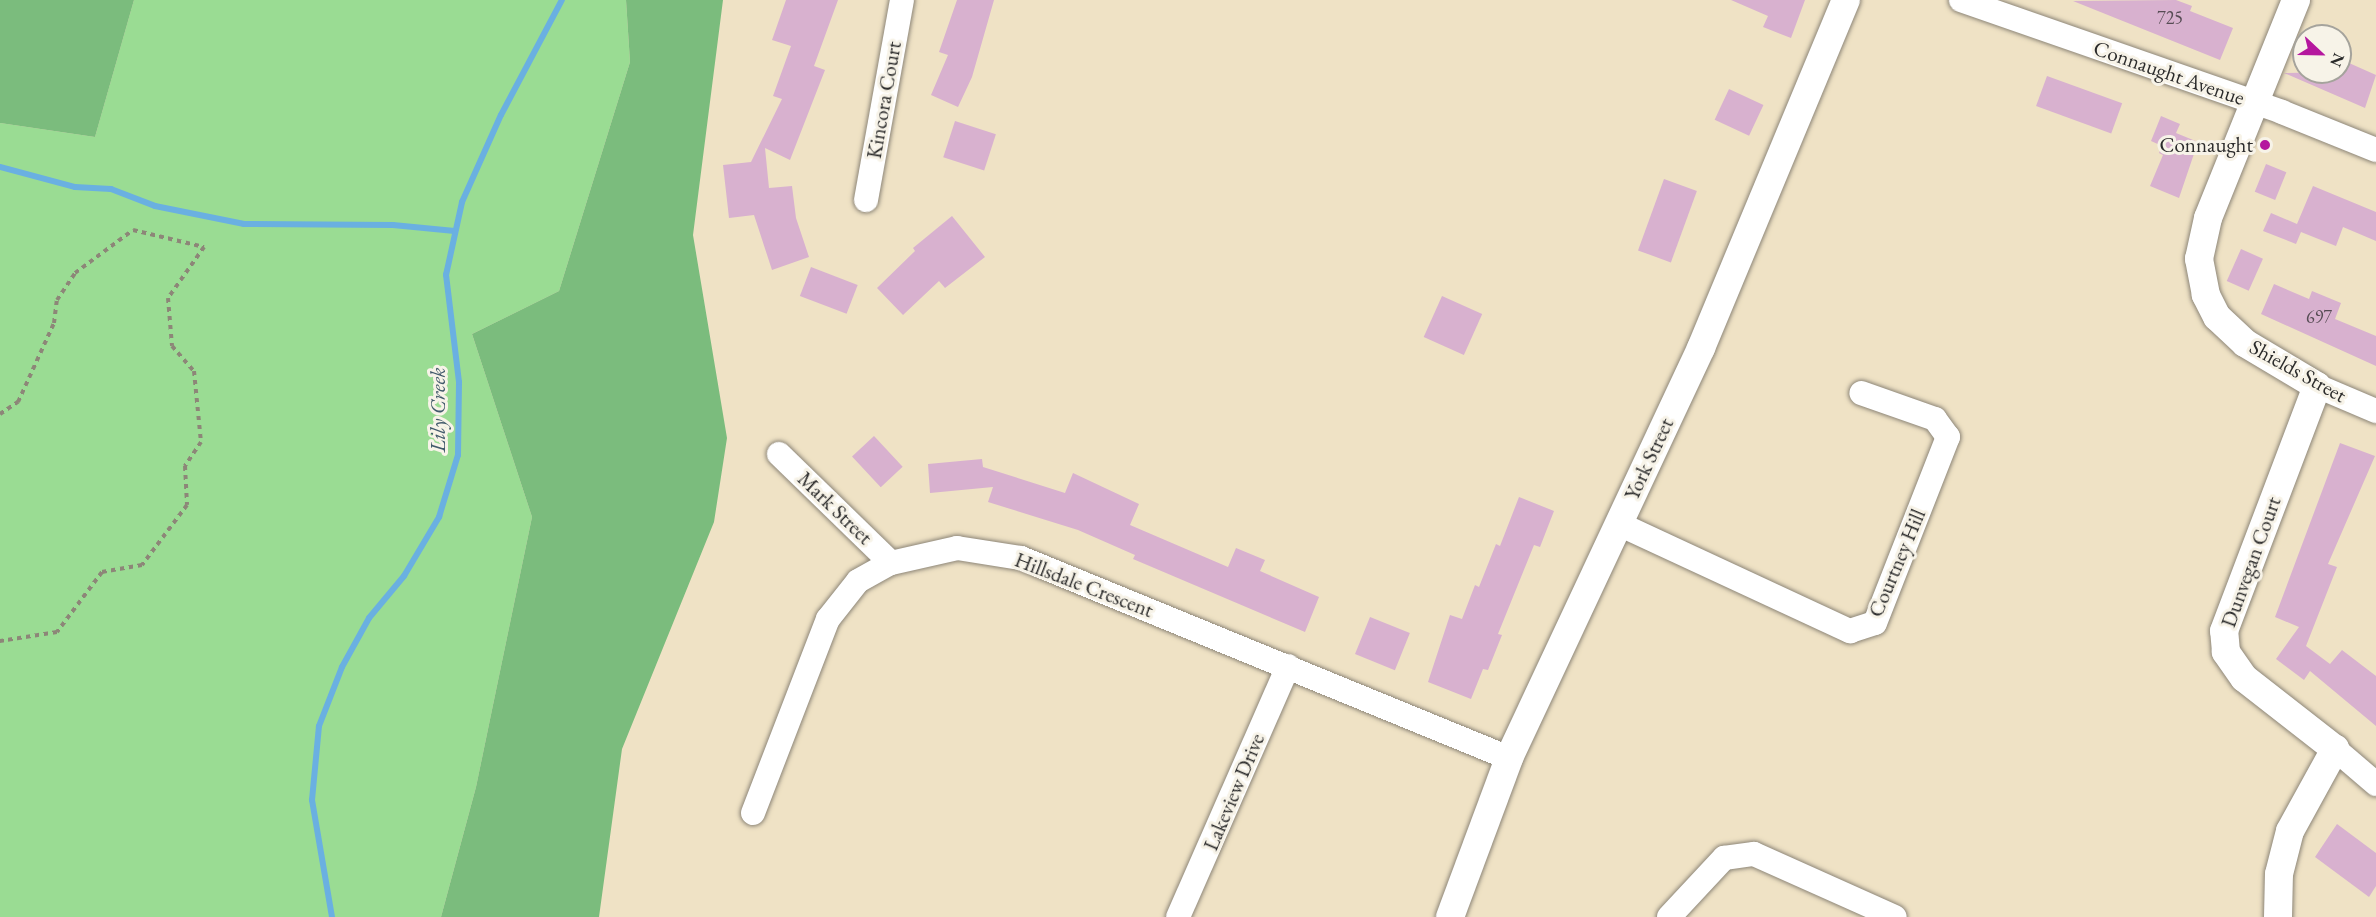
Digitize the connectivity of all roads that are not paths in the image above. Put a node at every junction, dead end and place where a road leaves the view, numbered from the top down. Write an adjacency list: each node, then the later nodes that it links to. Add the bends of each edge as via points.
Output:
1 (902, 0): 7 (street, Kincora Court)
2 (1846, 0): 12 (street, York Street, via 1701,348)
3 (1961, 0): 5 (street, Connaught Avenue)
4 (2296, 0): 5 (street, Shields Street)
5 (2256, 103): 6 (street, Connaught Avenue); 8 (street, Shields Street, via 2202,240 2200,266 2206,295 2217,317 2245,343)
6 (2376, 150)
7 (866, 200)
8 (2317, 386): 10 (street, Shields Street); 15 (street, Dunvegan Court, via 2229,614 2224,644 2244,678)
9 (1861, 393): 12 (street, Courtney Hill, via 1935,419 1947,437 1875,623 1850,631)
10 (2376, 411)
11 (778, 454): 13 (street, Mark Street)
12 (1619, 524): 16 (street, York Street)
13 (891, 563): 14 (street, Hillsdale Crescent, via 957,548 1021,558); 18 (street, Hillsdale Crescent, via 858,581 828,619)
14 (1288, 666): 16 (street, Hillsdale Crescent); 19 (street, Lakeview Drive)
15 (2336, 749): 17 (street, Dunvegan Court); 23 (street, via 2290,831 2279,874)
16 (1509, 758): 20 (street, York Street)
17 (2376, 784)
18 (753, 813)
19 (1178, 917)
20 (1450, 917)
21 (1669, 917): 22 (street, via 1724,858 1754,854)
22 (1895, 917)
23 (2278, 917)

